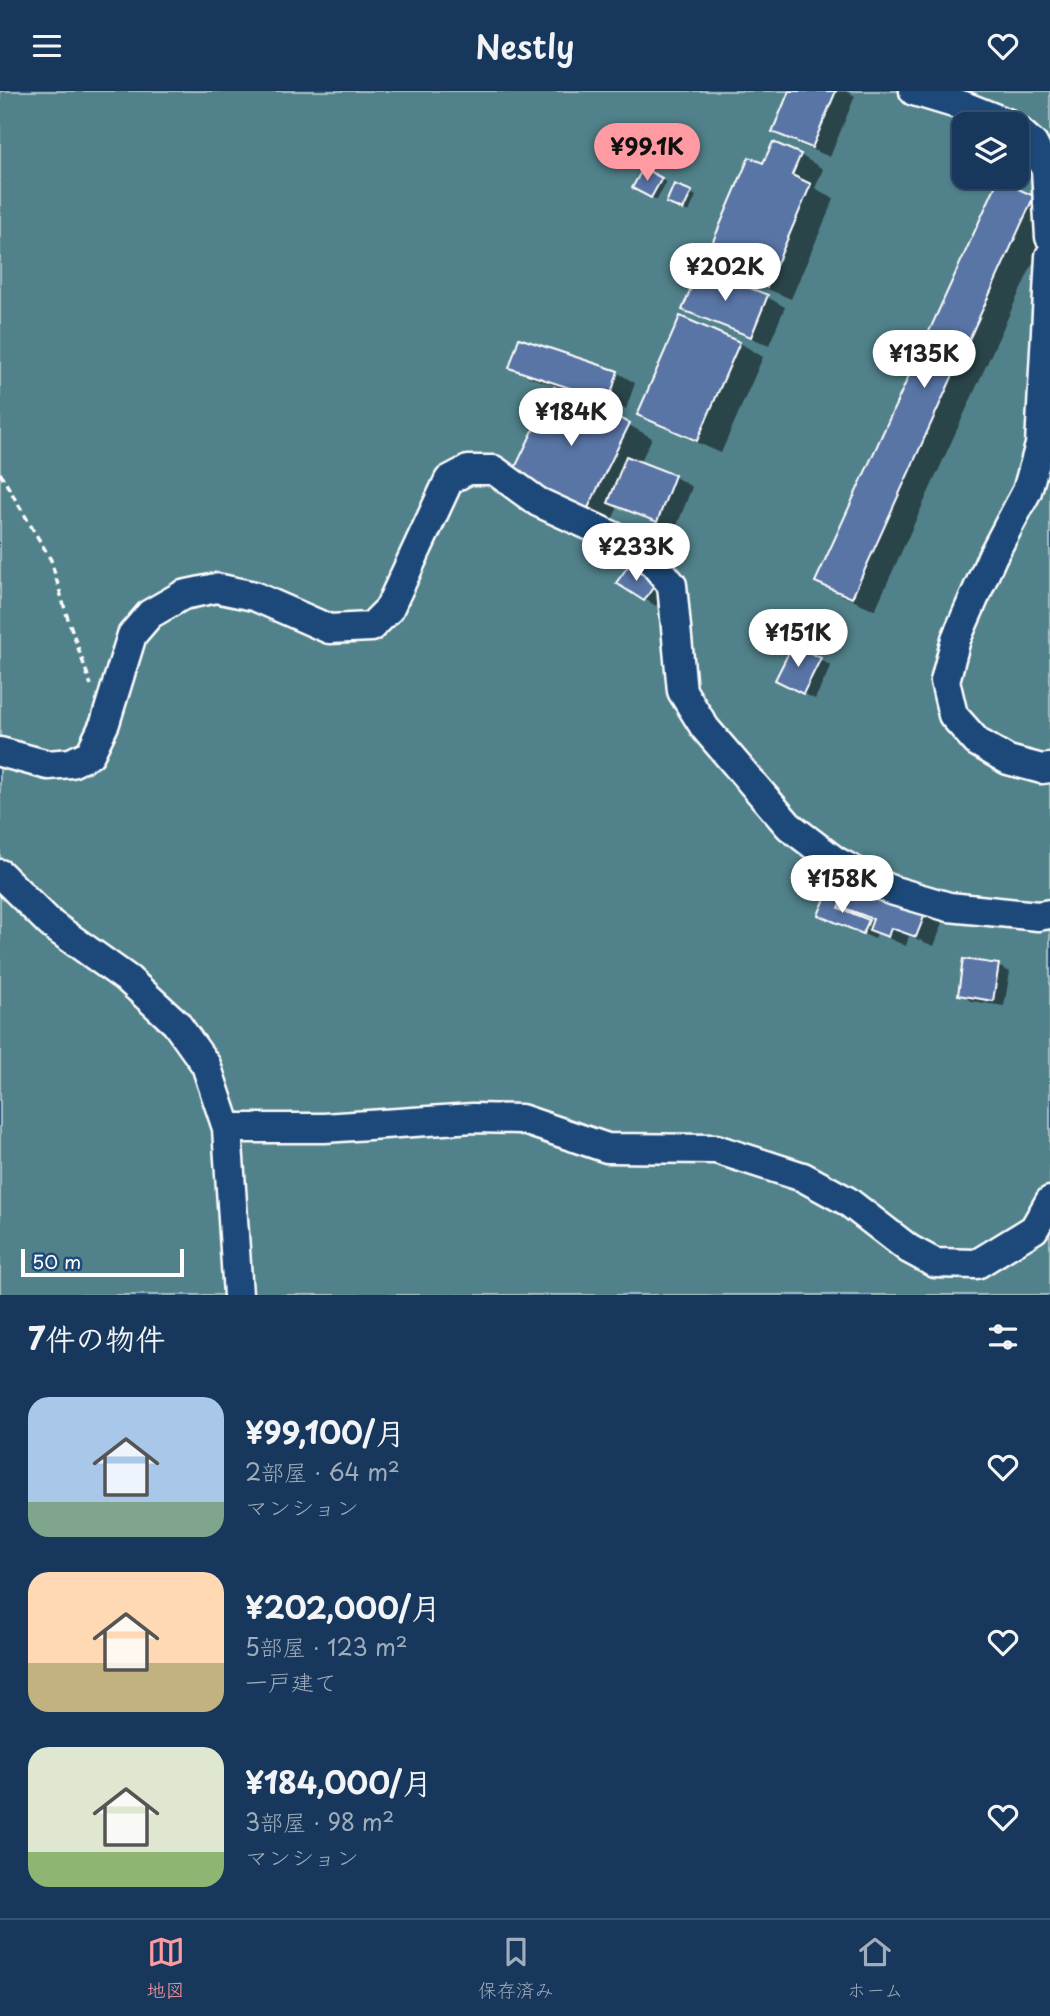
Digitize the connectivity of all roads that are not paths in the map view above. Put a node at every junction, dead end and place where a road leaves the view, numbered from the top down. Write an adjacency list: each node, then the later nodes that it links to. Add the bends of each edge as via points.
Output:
1 (914, 91): 2 (street)
2 (979, 112)
3 (1029, 140): 4 (street, via 1046,170)
4 (1050, 237)
5 (1050, 256): 7 (street, via 1040,445 1027,491 956,639 945,681 953,715 977,742 1008,760)
6 (0, 752): 9 (street, via 48,765 71,763 90,754 105,723 132,635 150,614 183,595 216,588 254,596 329,629 371,627 389,609 449,480 468,470 494,470 538,502 643,550 672,585 682,691 705,728 789,826 835,861 891,890 949,907)
7 (1050, 768)
8 (0, 874): 10 (street, via 52,925 129,980 176,1023 205,1065)
9 (1050, 914)
10 (227, 1128): 11 (street, via 522,1119 607,1148 716,1149 803,1177 847,1201 909,1249 935,1263 977,1264 1034,1229); 12 (street)
11 (1050, 1201)
12 (238, 1295)

